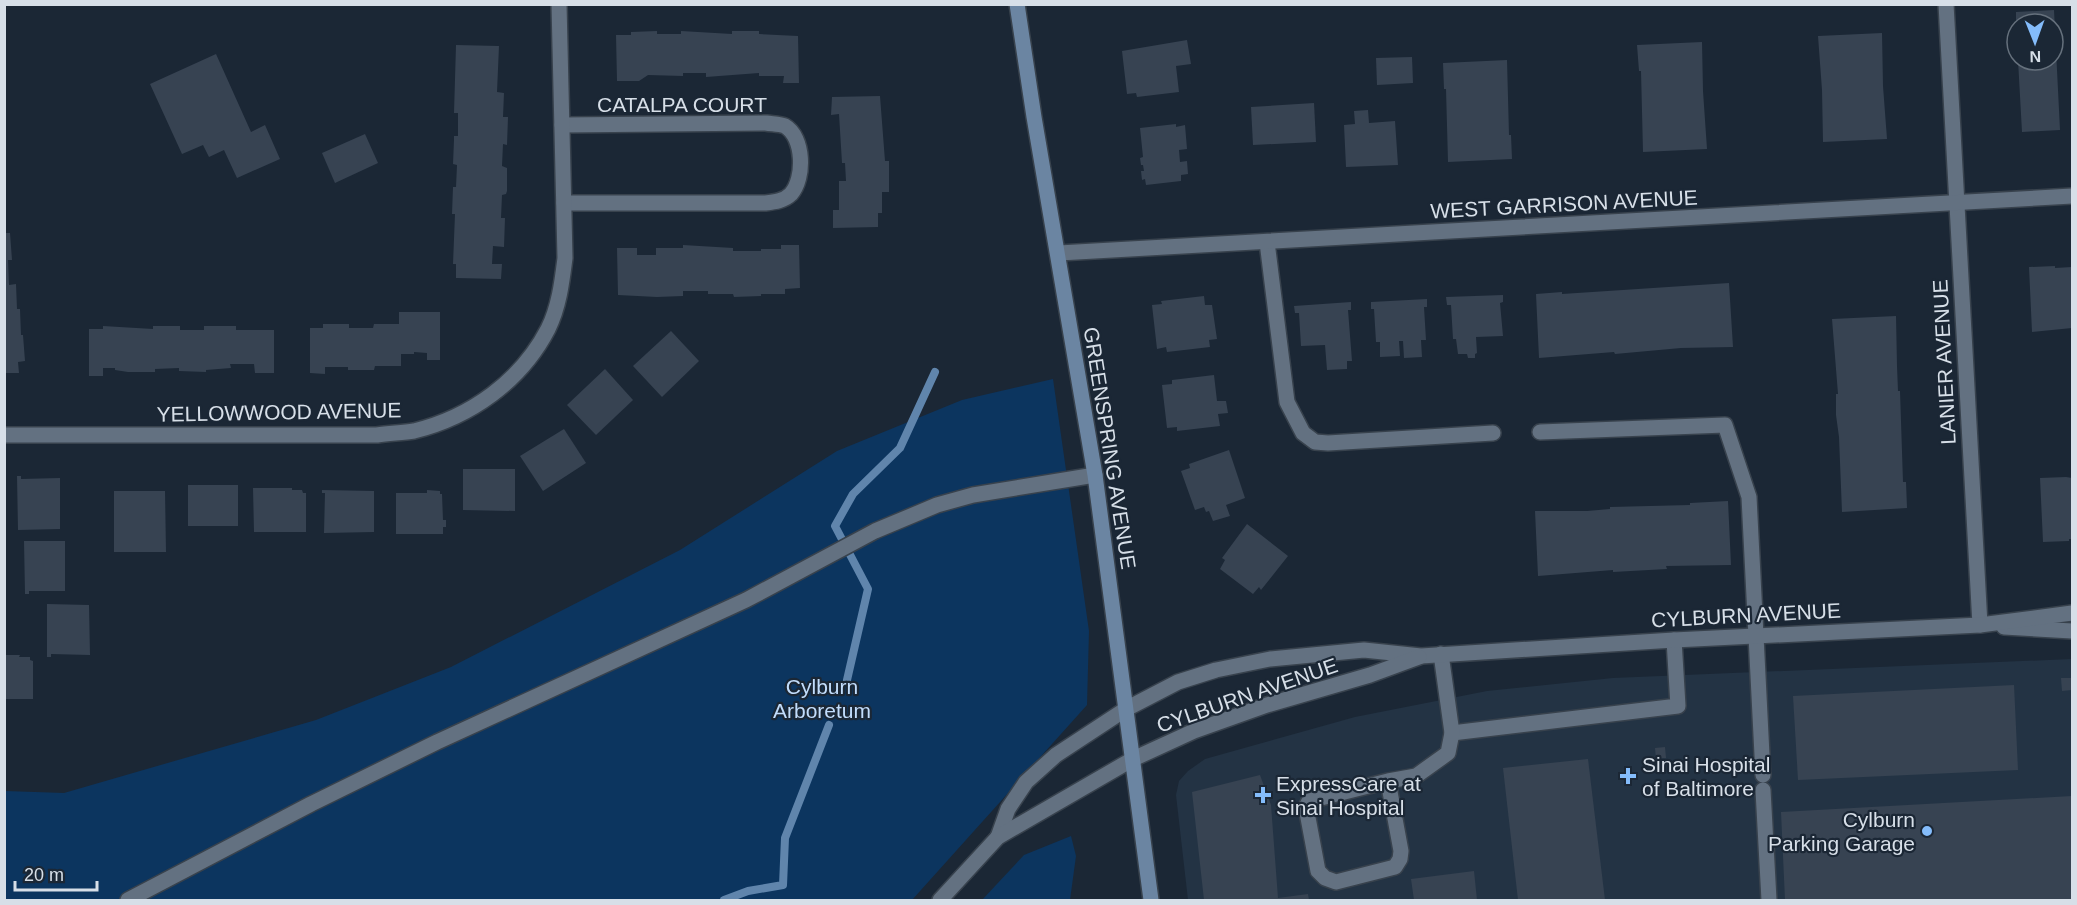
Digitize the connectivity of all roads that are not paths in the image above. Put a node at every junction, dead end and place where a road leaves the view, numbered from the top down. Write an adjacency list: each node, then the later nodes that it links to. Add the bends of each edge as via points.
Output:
1 (559, 4): 4 (street, YELLOWWOOD AVENUE)
2 (1017, 4): 9 (main road, GREENSPRING AVENUE)
3 (1946, 4): 7 (street, LANIER AVENUE)
4 (562, 125): 6 (street, YELLOWWOOD AVENUE); 6 (street, CATALPA COURT, via 766,123 784,126 794,135 799,148 799,179 790,195 780,201)
5 (2073, 196): 7 (street, WEST GARRISON AVENUE)
6 (564, 203): 12 (street, YELLOWWOOD AVENUE, via 565,258 560,295 548,328 507,383 448,420 412,431 377,435)
7 (1956, 203): 8 (street, WEST GARRISON AVENUE); 15 (street, LANIER AVENUE)
8 (1266, 242): 9 (street, WEST GARRISON AVENUE); 11 (street, via 1287,402 1304,433 1316,442 1328,443)
9 (1059, 254): 13 (main road, GREENSPRING AVENUE)
10 (1540, 432): 17 (street, via 1725,425 1749,497)
11 (1493, 433)
12 (4, 435)
13 (1095, 475): 21 (main road, GREENSPRING AVENUE); 26 (street, via 973,495 875,531 746,600 311,804)
14 (2073, 613): 15 (street, CYLBURN AVENUE)
15 (1980, 625): 16 (street); 17 (street, CYLBURN AVENUE)
16 (2073, 631)
17 (1755, 636): 18 (street, CYLBURN AVENUE); 29 (street)
18 (1674, 640): 19 (street, CYLBURN AVENUE); 22 (street, via 1678,706)
19 (1441, 654): 20 (street, CYLBURN AVENUE); 22 (street)
20 (1421, 656): 21 (street, CYLBURN AVENUE, via 1364,650 1270,659 1178,682); 23 (street, CYLBURN AVENUE, via 1194,731)
21 (1126, 709): 23 (main road, GREENSPRING AVENUE); 25 (street, CYLBURN AVENUE, via 1056,756 1026,782 1008,809)
22 (1452, 733): 24 (street, via 1448,753 1433,765 1416,776)
23 (1133, 759): 25 (street, CYLBURN AVENUE); 28 (main road, GREENSPRING AVENUE)
24 (1388, 781): 24 (street, via 1309,801 1306,807 1318,871 1325,878 1336,882 1395,867 1401,851)
25 (998, 837): 27 (street, CYLBURN AVENUE)
26 (128, 900)
27 (940, 900)
28 (1151, 900)
29 (1769, 900)

